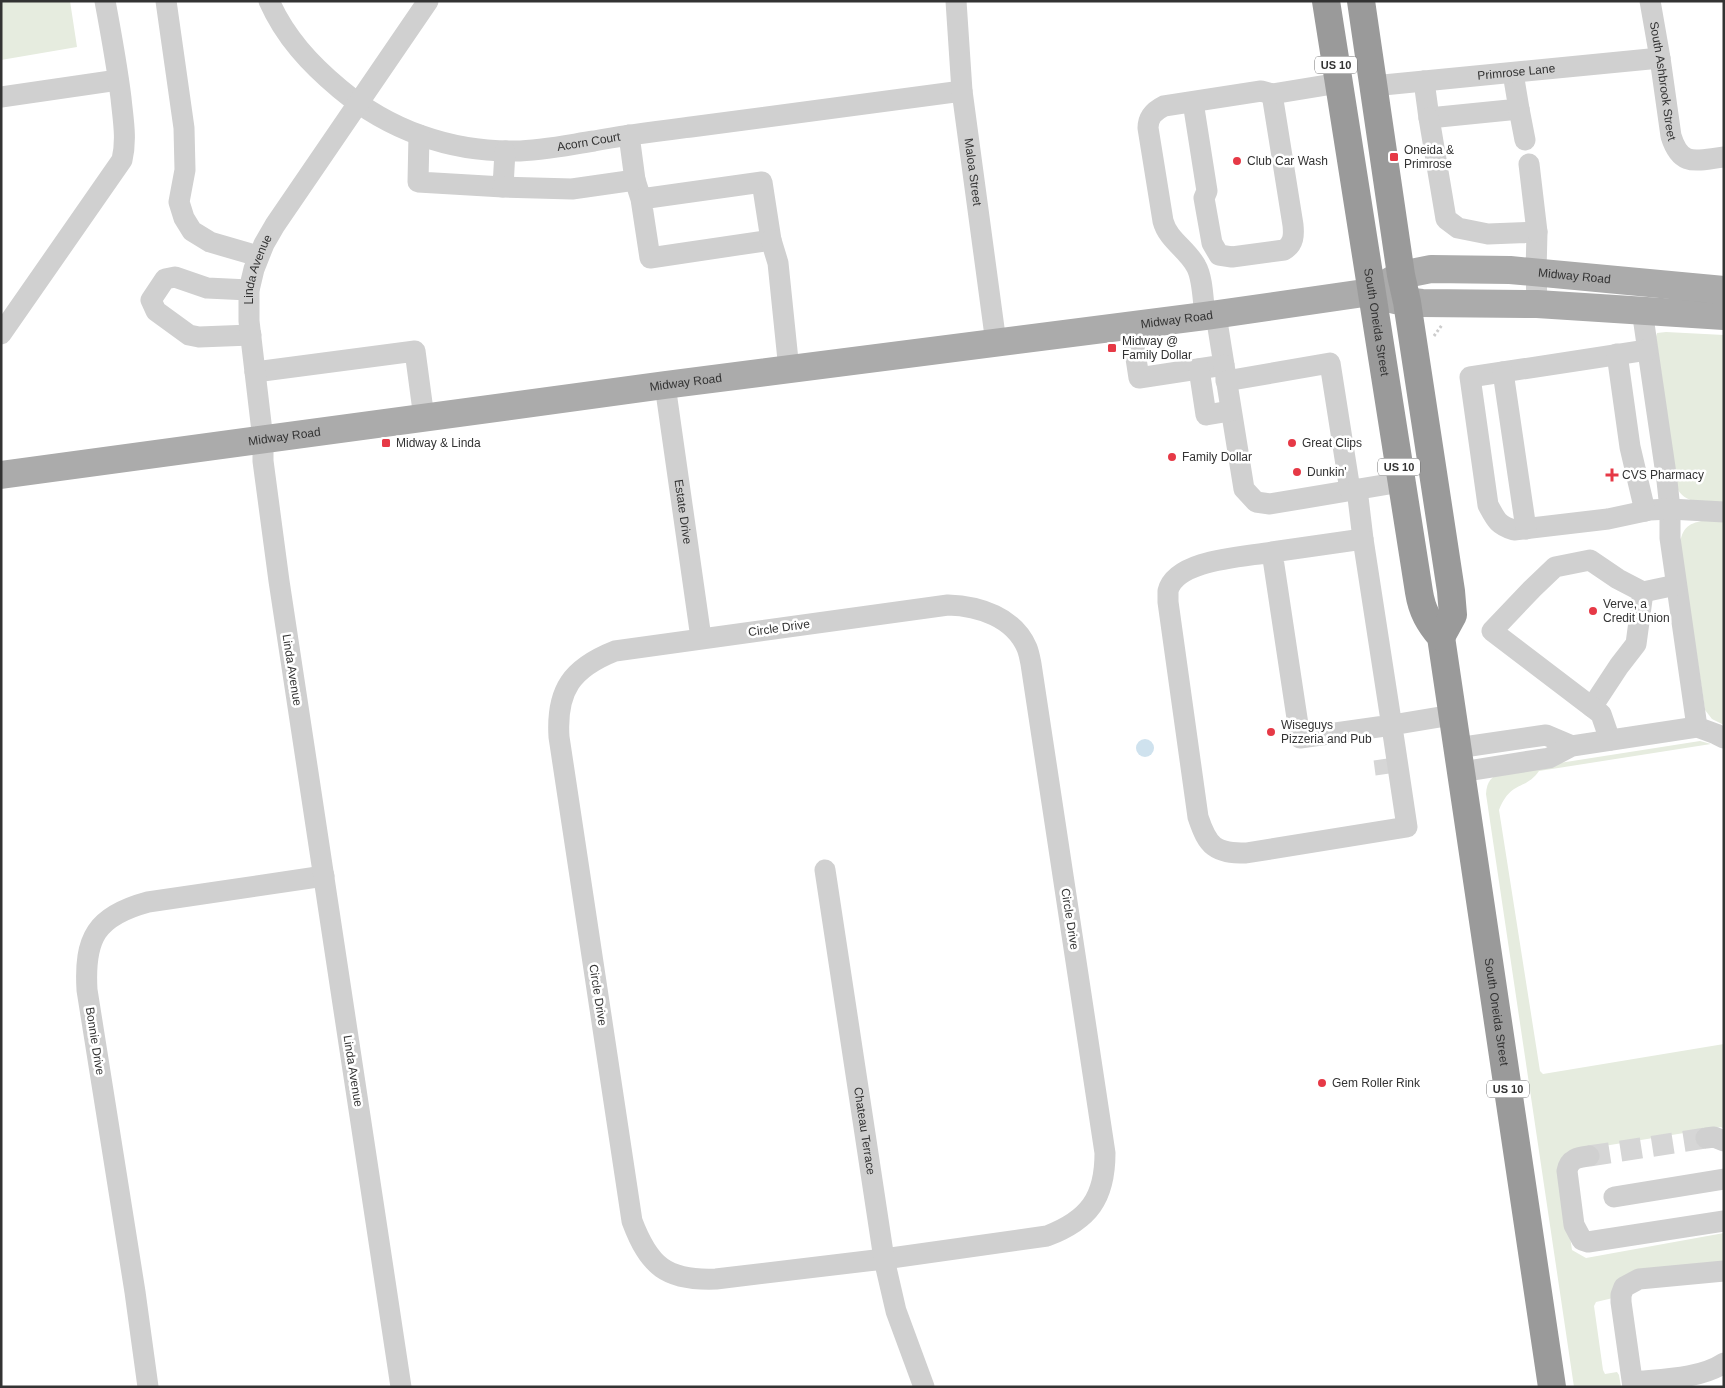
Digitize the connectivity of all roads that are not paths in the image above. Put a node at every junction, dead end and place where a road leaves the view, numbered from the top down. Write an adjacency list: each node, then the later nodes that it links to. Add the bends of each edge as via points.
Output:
1 (105, 1): 11 (street)
2 (166, 1): 32 (street, via 184,128 185,170 179,202 184,218 192,231 210,242)
3 (269, 1): 19 (street, Acorn Court, via 297,48)
4 (428, 1): 19 (street, Linda Avenue)
5 (956, 1): 15 (street, Maloa Street)
6 (1326, 1): 13 (highway, South Oneida Street / US 10)
7 (1361, 1): 14 (highway, US 10)
8 (1650, 1): 9 (street, South Ashbrook Street)
9 (1660, 58): 10 (street, Primrose Lane); 26 (street, South Ashbrook Street, via 1671,136 1679,155 1697,160)
10 (1514, 73): 12 (street, Primrose Lane); 20 (street)
11 (118, 80): 17 (street); 44 (street, via 126,142 122,160)
12 (1424, 82): 14 (street, Primrose Lane); 21 (street)
13 (1339, 83): 16 (street); 37 (highway, South Oneida Street / US 10)
14 (1373, 86): 34 (highway, US 10)
15 (962, 91): 23 (street, Acorn Court); 46 (street, Maloa Street)
16 (1272, 94): 18 (street, via 1261,91); 18 (street, via 1293,240 1284,250 1232,258 1218,255 1212,243)
17 (1, 97)
18 (1192, 102): 41 (street, via 1159,108 1151,116 1148,128 1162,221 1170,236 1196,266)
19 (358, 104): 22 (street, Acorn Court); 32 (street, Linda Avenue, via 275,224)
20 (1518, 109): 21 (street); 24 (street)
21 (1429, 118): 30 (street, via 1446,219 1458,228 1488,234)
22 (419, 135): 25 (street, Acorn Court, via 462,147); 28 (street, via 418,182)
23 (629, 135): 25 (street, Acorn Court, via 544,149); 29 (street)
24 (1525, 140)
25 (505, 151): 28 (street)
26 (1724, 157)
27 (1529, 164): 30 (street)
28 (503, 187): 29 (street)
29 (638, 189): 31 (street, via 762,182); 31 (street, via 650,258)
30 (1537, 232): 33 (street)
31 (771, 240): 50 (street, via 778,263)
32 (258, 256): 35 (street, Linda Avenue)
33 (1536, 272): 34 (main road, Midway Road, via 1431,269); 36 (main road, Midway Road); 39 (street)
34 (1401, 275): 37 (main road, Midway Road); 38 (highway, US 10)
35 (250, 290): 45 (street, Linda Avenue, via 248,314); 45 (street, via 207,288 176,277 164,279 151,300 156,310 189,335)
36 (1724, 290)
37 (1371, 292): 38 (main road, Midway Road); 41 (main road, Midway Road); 59 (highway, South Oneida Street / US 10)
38 (1407, 302): 39 (main road, Midway Road); 69 (highway, US 10, via 1453,602 1453,616)
39 (1537, 304): 40 (main road, Midway Road)
40 (1642, 310): 42 (main road, Midway Road); 47 (street)
41 (1210, 316): 43 (main road, Midway Road); 53 (street)
42 (1724, 316)
43 (1131, 326): 46 (main road, Midway Road); 49 (street, via 1139,378)
44 (1, 334)
45 (251, 335): 51 (street, Linda Avenue)
46 (996, 343): 50 (main road, Midway Road)
47 (1647, 350): 48 (street); 61 (street)
48 (1617, 354): 52 (street); 62 (street, via 1630,447)
49 (1199, 369): 53 (street); 55 (street, via 1206,415)
50 (788, 370): 54 (main road, Midway Road)
51 (255, 372): 56 (street, via 415,351); 57 (street, Linda Avenue)
52 (1503, 372): 64 (street); 64 (street, via 1470,377 1484,481 1488,505 1502,526)
53 (1225, 373): 55 (street); 60 (street, via 1330,364)
54 (665, 385): 56 (main road, Midway Road); 70 (street, Estate Drive)
55 (1230, 411): 60 (street, via 1244,489 1256,502 1270,504)
56 (424, 418): 57 (main road, Midway Road)
57 (263, 440): 58 (main road, Midway Road); 80 (street, Linda Avenue, via 278,572)
58 (1, 475)
59 (1401, 482): 60 (street); 69 (highway, South Oneida Street / US 10, via 1422,608)
60 (1346, 490): 65 (street)
61 (1670, 509): 62 (street); 63 (street); 67 (street)
62 (1645, 511): 64 (street)
63 (1724, 512)
64 (1526, 529)
65 (1363, 539): 66 (street); 74 (street)
66 (1272, 552): 74 (street, via 1300,738); 78 (street, via 1200,564 1186,570 1168,590 1198,817 1204,835 1214,847 1229,853 1246,853 1408,827)
67 (1676, 585): 68 (street); 73 (street)
68 (1643, 592): 71 (street, via 1636,644); 71 (street, via 1590,560 1555,567 1492,631)
69 (1441, 637): 72 (highway, South Oneida Street / US 10)
70 (701, 638): 85 (street, Circle Drive, via 615,651 599,657 573,677 558,719 632,1221 650,1257 671,1274 683,1278 716,1279); 85 (street, Circle Drive, via 966,606 995,615 1019,635 1027,648 1105,1153 1103,1181 1088,1210 1064,1230 1047,1236)
71 (1592, 707): 76 (street, via 1601,714)
72 (1452, 715): 74 (street); 77 (highway, South Oneida Street / US 10)
73 (1697, 727): 75 (street); 76 (street)
74 (1393, 733): 78 (street); 78 (street, via 1383,751 1387,782)
75 (1724, 738)
76 (1610, 740): 77 (street, via 1572,746 1549,758)
77 (1459, 760): 92 (highway, South Oneida Street / US 10)
78 (1403, 796)
79 (825, 870): 85 (street, Chateau Terrace)
80 (324, 876): 89 (street, Bonnie Drive, via 128,907 102,925 89,948 87,990); 90 (street, Linda Avenue)
81 (1590, 1156): 84 (street, via 1571,1160 1567,1171 1574,1225 1582,1240 1588,1242)
82 (1724, 1179): 83 (street)
83 (1614, 1197)
84 (1724, 1221)
85 (884, 1259): 91 (street, Chateau Terrace, via 896,1311)
86 (1724, 1271): 88 (street, via 1639,1279 1624,1287 1621,1302)
87 (1724, 1363): 88 (street, via 1698,1374)
88 (1633, 1384)
89 (148, 1387)
90 (401, 1387)
91 (924, 1387)
92 (1552, 1387)

